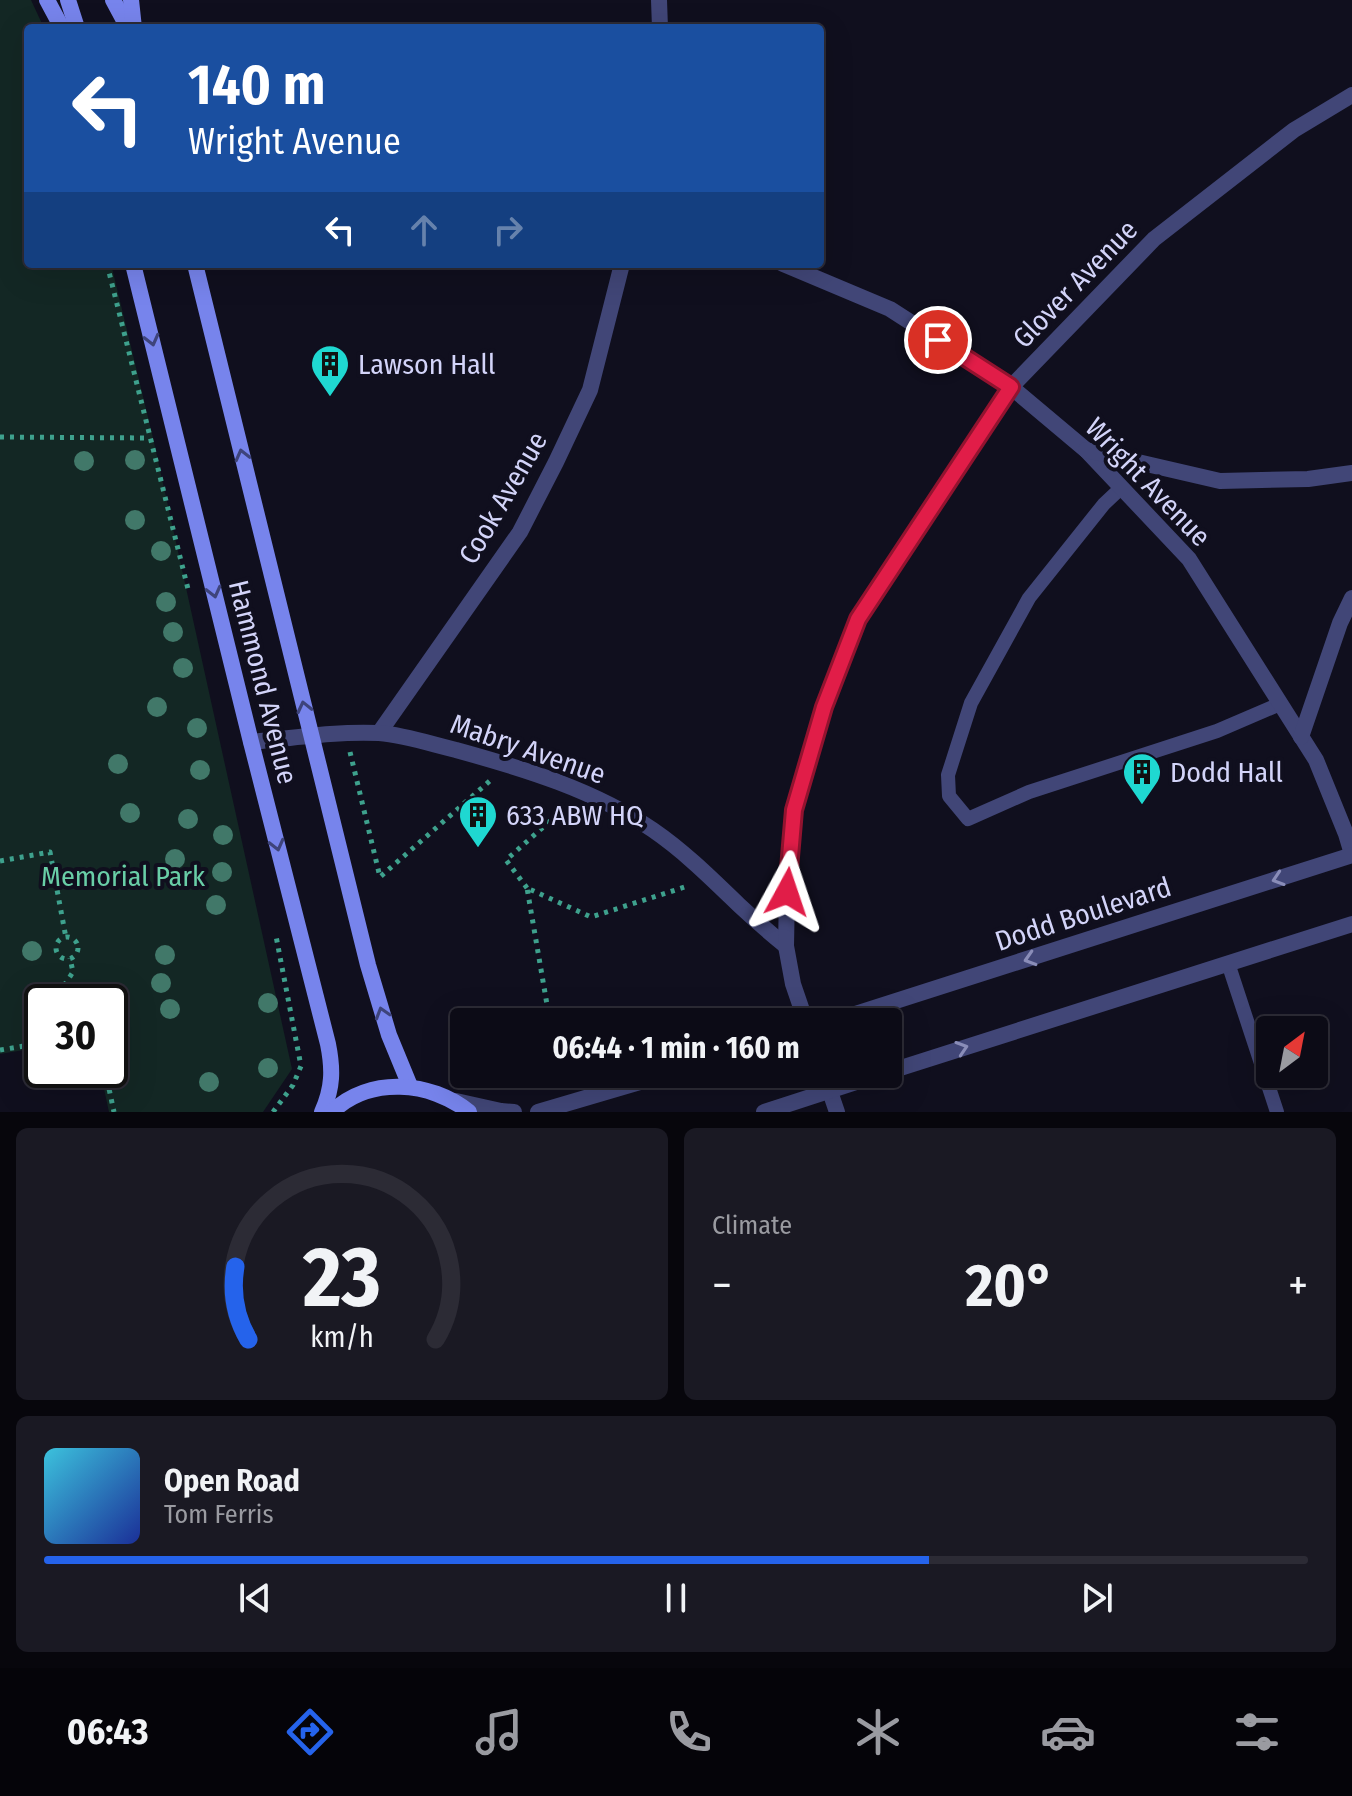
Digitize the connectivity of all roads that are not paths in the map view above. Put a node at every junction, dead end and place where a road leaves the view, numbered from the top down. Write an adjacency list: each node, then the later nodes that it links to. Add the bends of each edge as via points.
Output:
1 (47, 0): 6 (main road)
2 (68, 0): 7 (main road)
3 (113, 0): 8 (main road)
4 (131, 0): 9 (main road)
5 (659, 0): 10 (street)
6 (60, 24)
7 (76, 24)
8 (126, 24)
9 (134, 24)
10 (660, 24)
11 (1352, 95): 16 (street, Glover Avenue, via 1294,130 1154,239)
12 (134, 268): 25 (main road, Hammond Avenue, one-way to 25)
13 (196, 268): 23 (main road, Hammond Avenue, one-way to 13)
14 (621, 268): 22 (street, Cook Avenue, via 590,390 520,532)
15 (793, 268): 16 (street, Wright Avenue, via 890,309)
16 (1011, 387): 17 (street, Wright Avenue); 28 (street, Glover Avenue, via 858,619 824,707 794,810)
17 (1086, 450): 18 (street, via 1220,481); 19 (street, Wright Avenue)
18 (1352, 473)
19 (1121, 488): 21 (street, Wright Avenue, via 1189,559); 21 (lane, via 1029,598 971,703 948,775 949,796 968,819 1029,792 1217,731)
20 (1352, 598): 24 (street)
21 (1280, 704): 24 (street, Wright Avenue)
22 (379, 733): 23 (street, Mabry Avenue); 28 (street, Mabry Avenue, via 472,755 608,803 696,862)
23 (311, 736): 25 (street, Mabry Avenue); 33 (main road, Hammond Avenue, one-way to 23, via 368,965)
24 (1301, 737): 26 (street, Wright Avenue, via 1316,760)
25 (251, 742): 38 (main road, Hammond Avenue, one-way to 38, via 328,1044 331,1088)
26 (1352, 855): 31 (street, Dodd Boulevard, one-way to 31)
27 (1352, 924): 29 (street)
28 (786, 946): 30 (street, Glover Avenue)
29 (1228, 963): 32 (street, one-way to 29); 44 (lane)
30 (801, 1008)
31 (874, 1008)
32 (902, 1068)
33 (410, 1086): 37 (main road, via 434,1091); 39 (main road, via 374,1089)
34 (619, 1088): 41 (street)
35 (814, 1088): 42 (street)
36 (829, 1088): 43 (street)
37 (462, 1107): 40 (street)
38 (322, 1112)
39 (332, 1112)
40 (514, 1112)
41 (538, 1112)
42 (764, 1112)
43 (837, 1112)
44 (1277, 1112)

